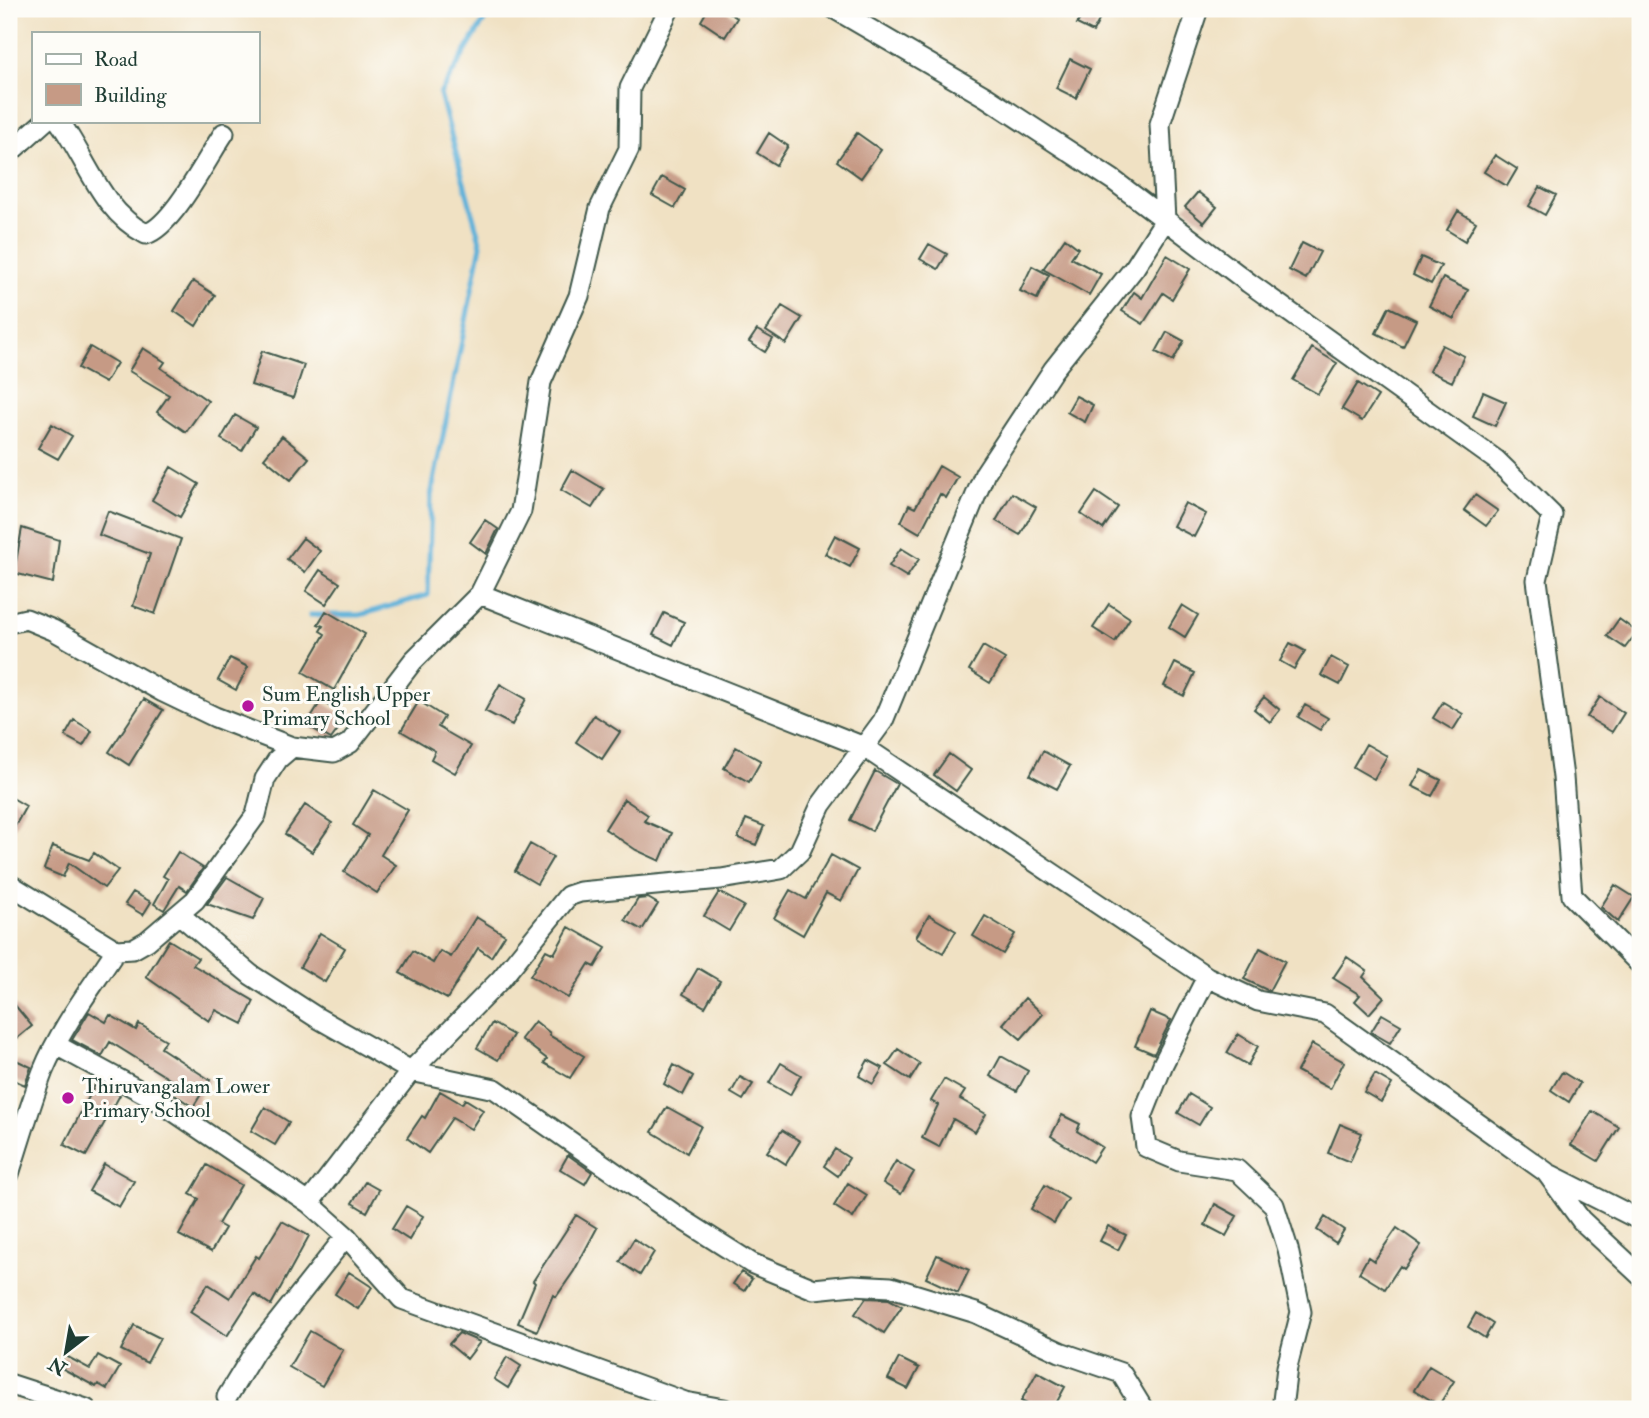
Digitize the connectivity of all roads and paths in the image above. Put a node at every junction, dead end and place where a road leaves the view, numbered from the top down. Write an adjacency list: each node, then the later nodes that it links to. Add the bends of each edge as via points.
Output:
1 (669, 9): 9 (street, via 629,88 629,149 600,208 579,296 541,382 521,511)
2 (835, 9): 8 (street, via 986,97 1113,180)
3 (1198, 9): 8 (street, via 1160,124)
4 (44, 122): 7 (street)
5 (60, 122): 6 (street, via 95,184 133,228 146,234 154,232 170,214)
6 (224, 134)
7 (9, 153)
8 (1165, 220): 12 (street, via 1135,267 1053,370 985,473 883,721); 16 (street, via 1496,460 1552,515 1537,580 1563,776 1572,896)
9 (480, 594): 11 (street, via 413,661 350,743 334,752); 12 (street)
10 (9, 623): 11 (street, via 26,620 53,631 163,692)
11 (292, 747): 14 (street, via 265,779 256,815)
12 (864, 747): 17 (street); 19 (street, via 821,805 800,851 781,869 568,896 501,979)
13 (9, 884): 15 (street)
14 (180, 915): 15 (street, via 133,949); 19 (street, via 251,975)
15 (116, 950): 18 (street)
16 (1640, 964)
17 (1207, 977): 20 (street, via 1258,1002 1325,1014); 31 (street, via 1142,1116 1146,1147 1179,1161 1237,1170 1274,1205 1301,1312)
18 (56, 1045): 21 (street); 22 (street, via 157,1100)
19 (411, 1071): 22 (street); 30 (street, via 495,1088 751,1263 814,1289 891,1287 976,1313 1060,1352 1121,1373)
20 (1546, 1172): 23 (street); 25 (street, via 1581,1220)
21 (9, 1174)
22 (309, 1203): 24 (street)
23 (1640, 1220)
24 (346, 1236): 27 (street, via 255,1352); 29 (street, via 402,1298 685,1402)
25 (1640, 1275)
26 (9, 1384): 28 (street)
27 (227, 1397)
28 (86, 1409)
29 (724, 1409)
30 (1143, 1409)
31 (1282, 1409)

